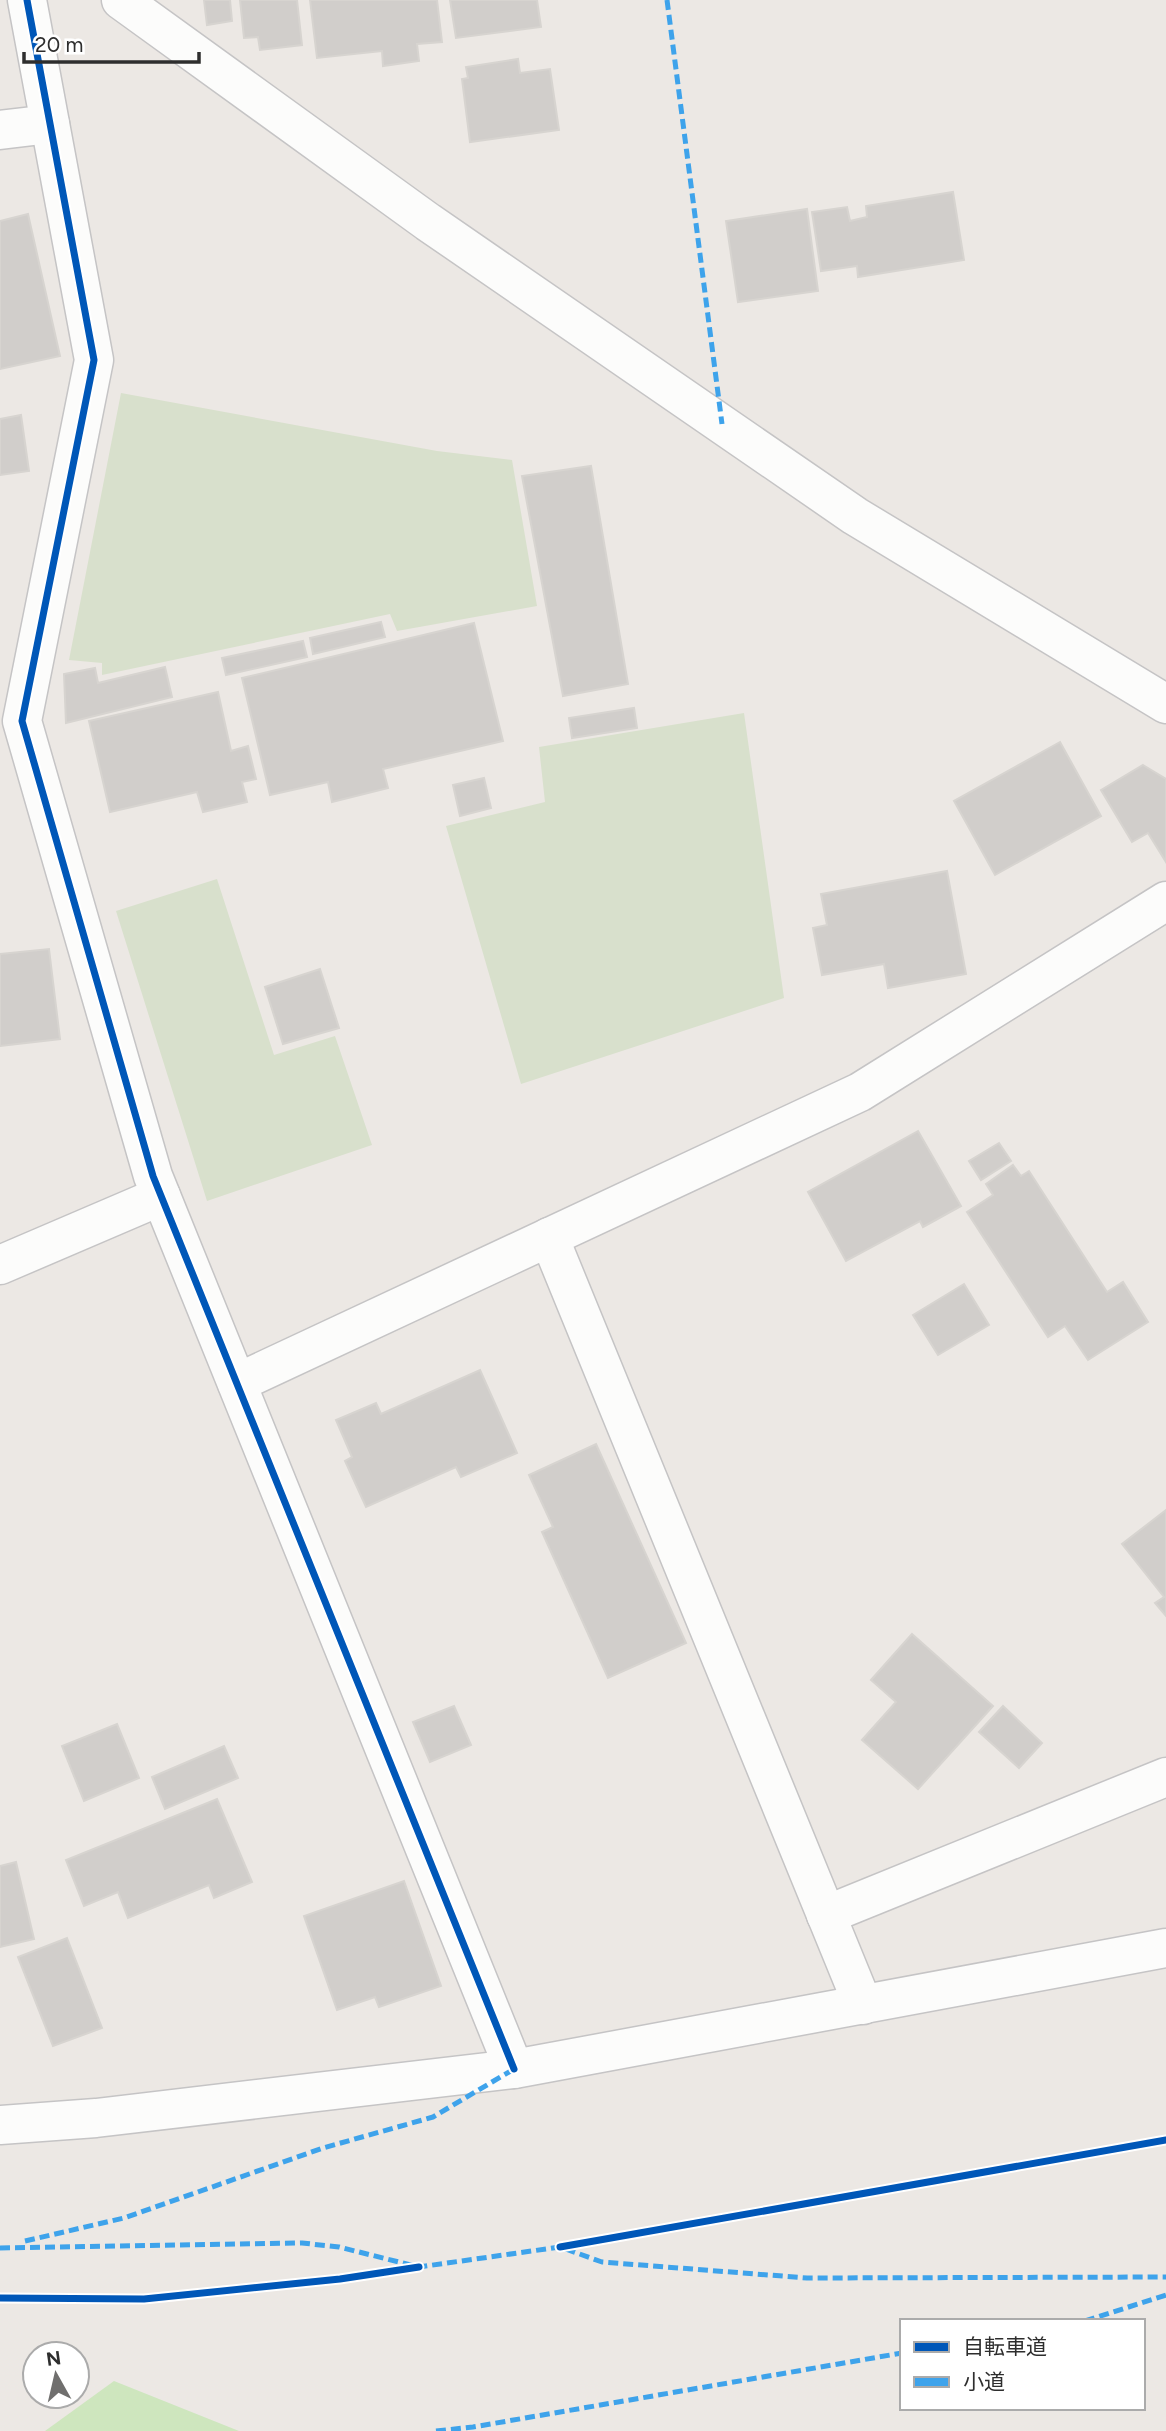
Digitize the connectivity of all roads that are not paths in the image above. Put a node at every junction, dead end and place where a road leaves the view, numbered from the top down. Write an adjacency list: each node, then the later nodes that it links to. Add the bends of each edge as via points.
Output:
1 (27, 0): 3 (street)
2 (121, 0): 5 (street, via 428,222 855,516)
3 (50, 124): 4 (street); 7 (street, via 94,360 22,721)
4 (0, 130)
5 (1166, 704)
6 (1166, 901): 8 (street, via 860,1092)
7 (161, 1196): 9 (street); 10 (street)
8 (548, 1237): 10 (street); 12 (street)
9 (0, 1265)
10 (237, 1383): 15 (street)
11 (1166, 1777): 12 (street)
12 (825, 1915): 14 (street)
13 (1166, 1948): 14 (street)
14 (863, 2005): 15 (street)
15 (514, 2069): 16 (street)
16 (0, 2125)

